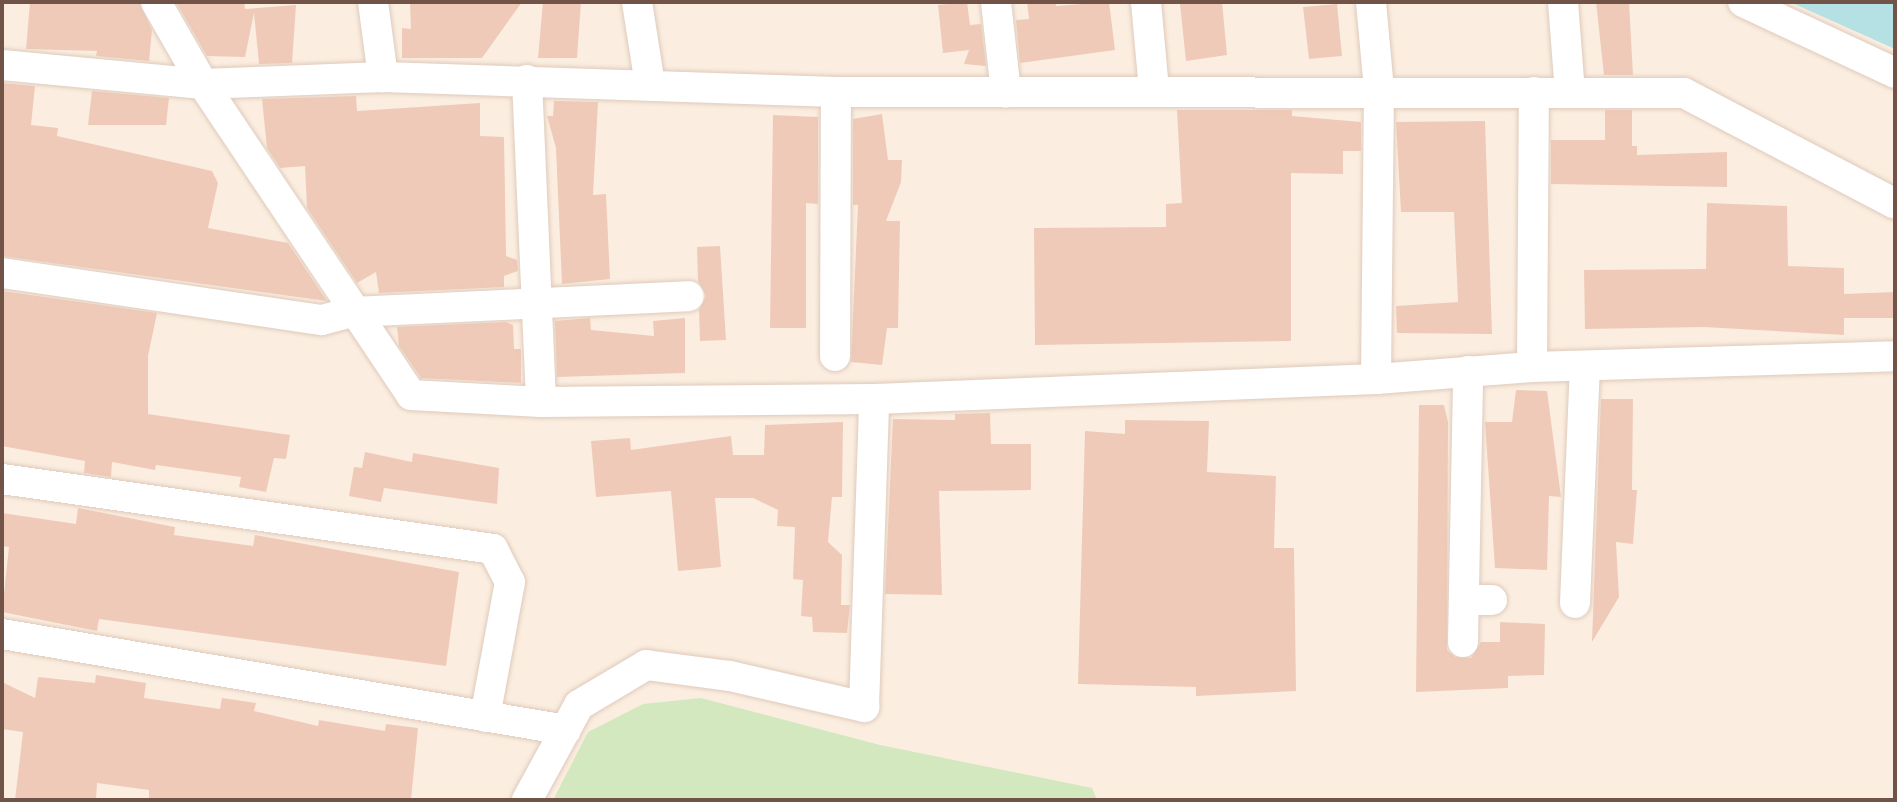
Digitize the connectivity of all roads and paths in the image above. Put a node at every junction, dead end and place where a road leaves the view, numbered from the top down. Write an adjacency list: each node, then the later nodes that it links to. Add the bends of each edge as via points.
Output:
1 (156, 2): 13 (street)
2 (373, 2): 11 (street)
3 (637, 2): 14 (street)
4 (996, 2): 18 (street)
5 (1146, 2): 15 (street)
6 (1371, 2): 16 (street)
7 (1563, 2): 20 (street)
8 (1743, 2): 10 (street)
9 (2, 65): 13 (street)
10 (1895, 73)
11 (383, 77): 12 (street); 13 (street)
12 (527, 80): 14 (street); 24 (street)
13 (203, 84): 25 (street)
14 (650, 85): 17 (street)
15 (1154, 90): 16 (street); 18 (street)
16 (1379, 90): 19 (street); 31 (street)
17 (836, 92): 18 (street); 26 (street)
18 (1006, 92)
19 (1534, 92): 20 (street); 28 (street)
20 (1570, 92): 21 (street, via 1684,93)
21 (1895, 204)
22 (2, 273): 25 (street, via 322,320)
23 (689, 296): 24 (street)
24 (538, 301): 25 (street); 33 (street)
25 (352, 312): 33 (street, via 411,395)
26 (835, 356)
27 (1895, 356): 29 (street)
28 (1532, 367): 29 (street); 30 (street)
29 (1585, 368): 35 (street)
30 (1468, 371): 31 (street); 37 (street, via 1478,600)
31 (1376, 379): 32 (street)
32 (874, 398): 33 (street); 39 (street, via 864,708 730,676 646,665 579,705)
33 (541, 402)
34 (2, 480): 38 (street, via 493,549 510,582)
35 (1574, 603)
36 (2, 634): 38 (street)
37 (1463, 642)
38 (485, 716): 39 (street)
39 (566, 730): 40 (street)
40 (527, 800)

